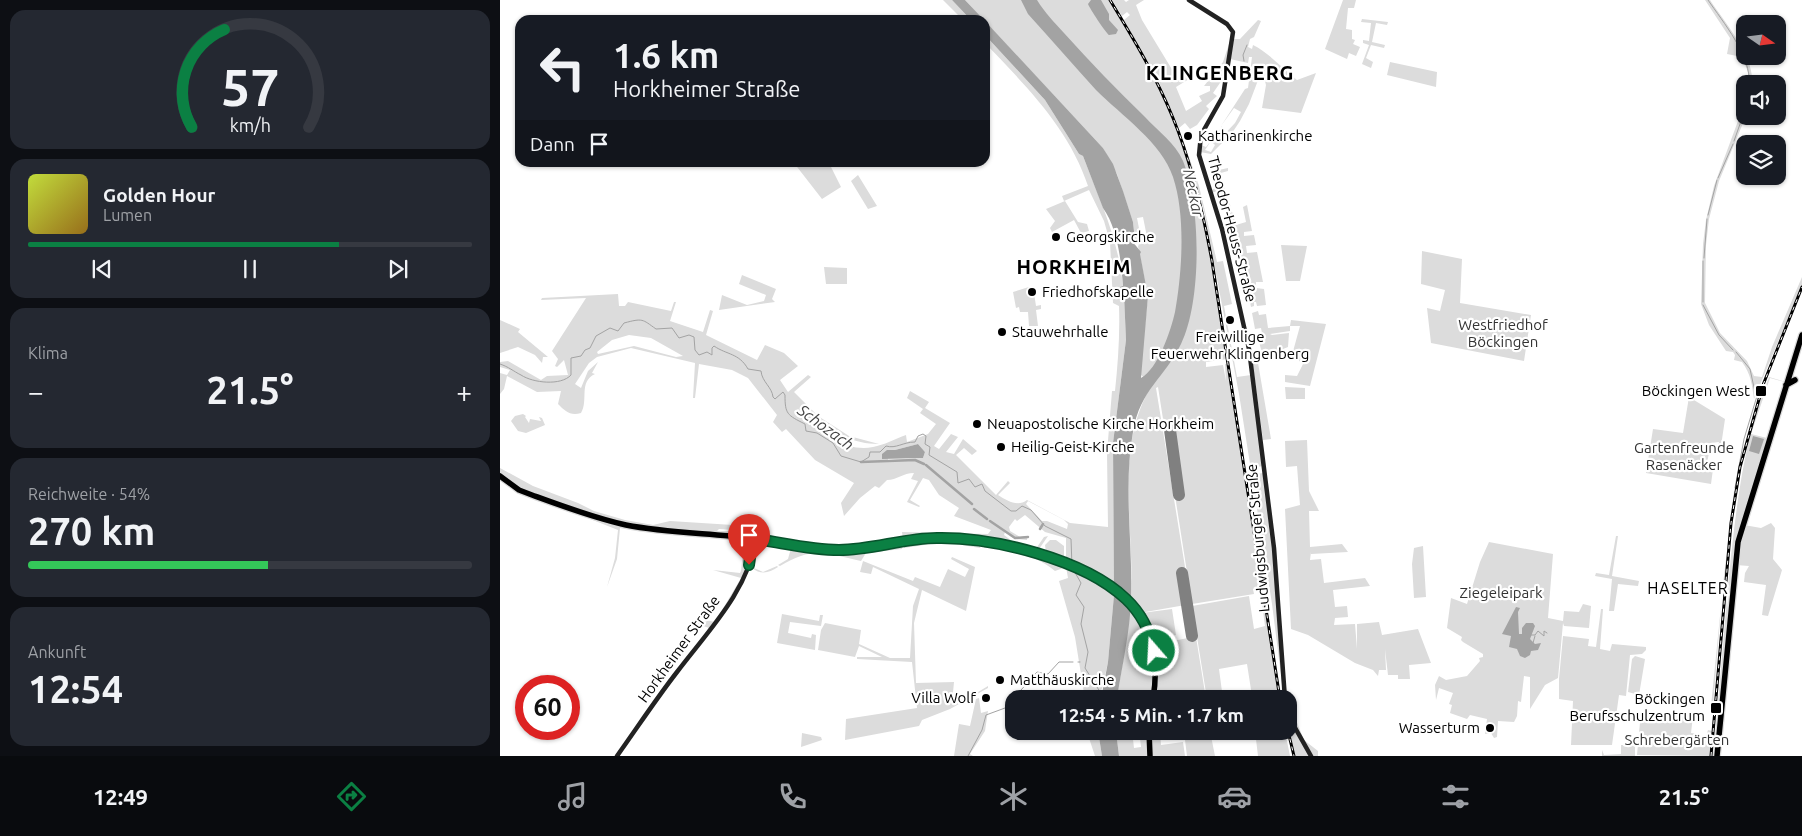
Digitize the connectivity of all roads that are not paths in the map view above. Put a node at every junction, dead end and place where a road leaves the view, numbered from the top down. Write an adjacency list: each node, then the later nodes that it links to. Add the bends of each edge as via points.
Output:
1 (1190, 0): 3 (main road, Theodor-Heuss-Straße, via 1232,29 1223,96 1201,135 1198,155 1230,263)
2 (1802, 335): 5 (main road)
3 (1253, 374): 9 (main road, Ludwigsburger Straße, via 1274,548)
4 (1795, 380): 5 (main road)
5 (1786, 385): 15 (main road, via 1737,548)
6 (500, 476): 7 (main road, via 526,493 620,523 743,537)
7 (754, 542): 8 (main road, via 851,550 913,540 953,538 1002,546 1063,563 1100,580 1135,608 1155,653); 12 (main road, Horkheimer Straße, via 748,568 715,625)
8 (1154, 690)
9 (1284, 690)
10 (1297, 732): 14 (main road)
11 (1149, 740): 13 (main road)
12 (617, 756)
13 (1150, 756)
14 (1310, 756)
15 (1717, 756)

